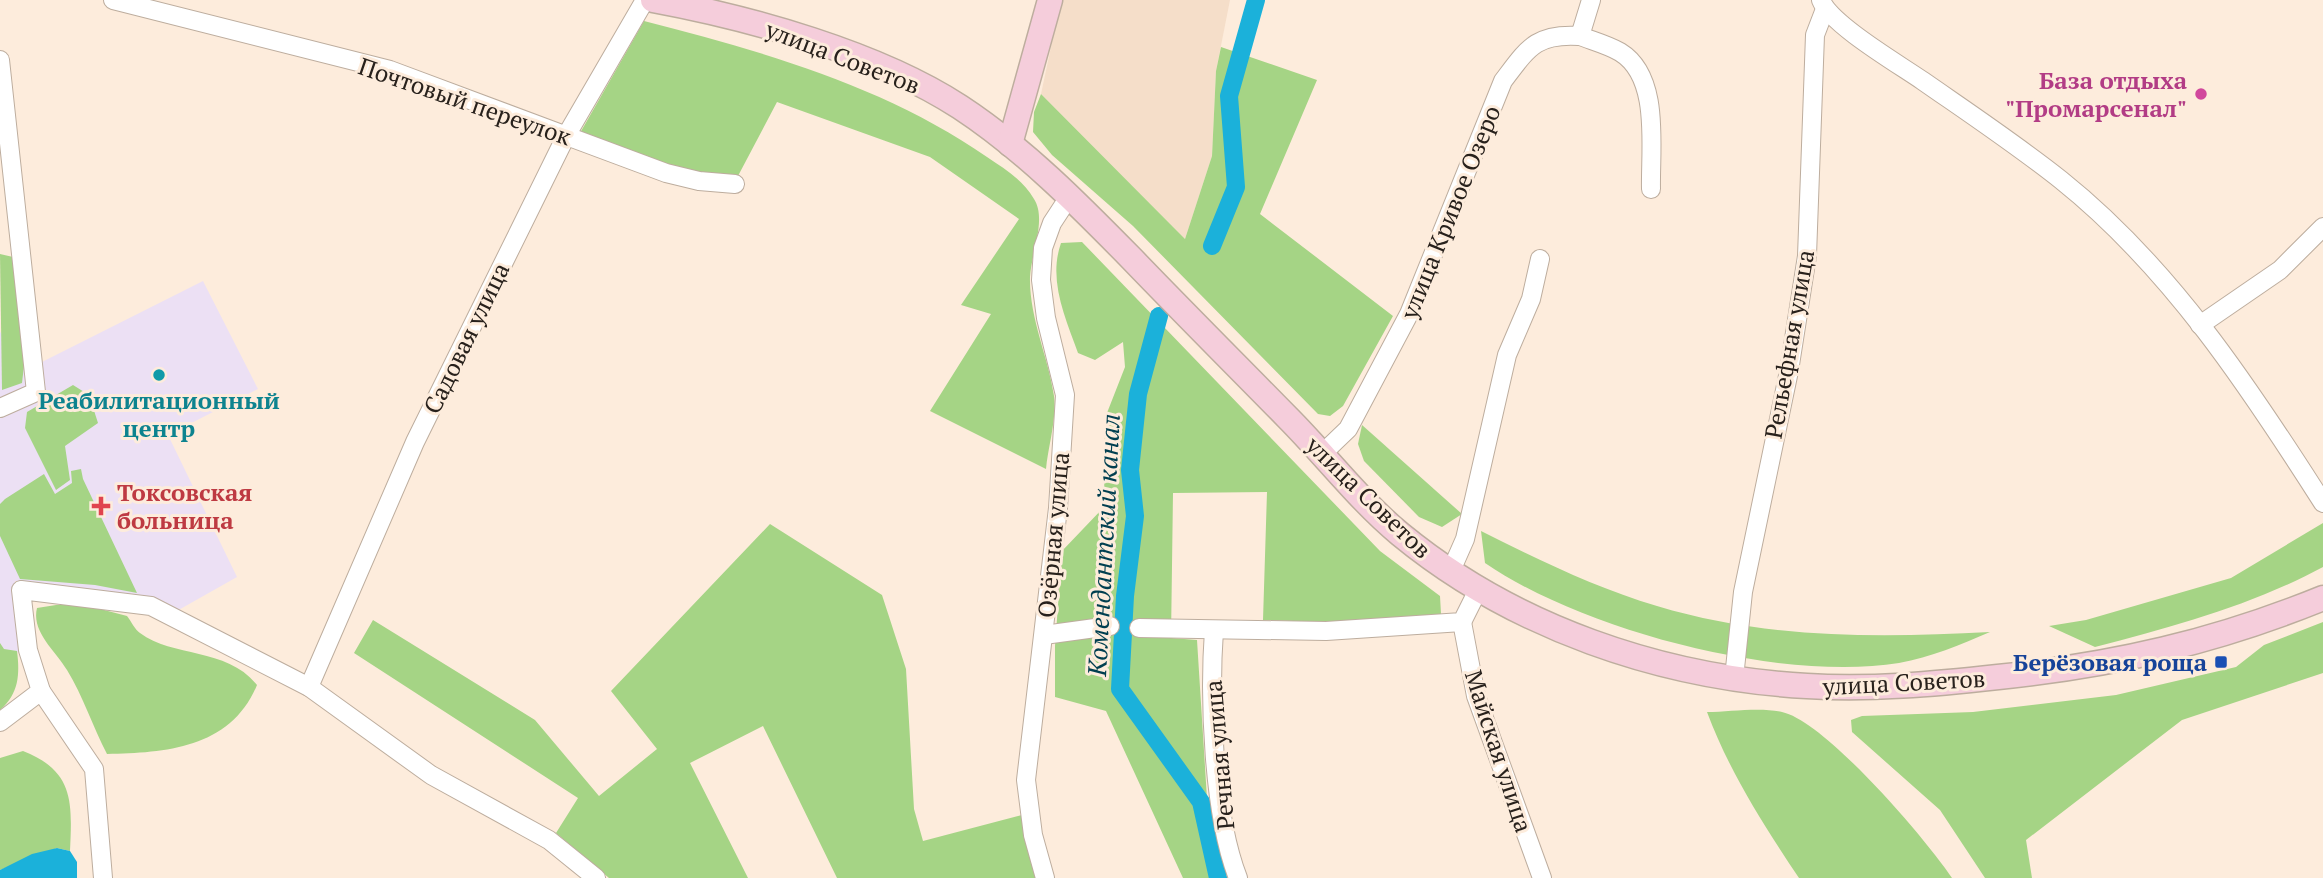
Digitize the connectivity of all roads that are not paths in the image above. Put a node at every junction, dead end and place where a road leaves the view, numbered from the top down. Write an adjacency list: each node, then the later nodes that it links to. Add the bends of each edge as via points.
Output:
1 (113, 0): 9 (street, Почтовый переулок, via 390,70)
2 (645, 0): 9 (street, Садовая улица)
3 (653, 0): 10 (main road, улица Советов, via 769,28 901,74 958,106)
4 (1050, 0): 10 (main road)
5 (1591, 0): 7 (street)
6 (1823, 5): 16 (street, via 2070,188 2122,232); 28 (street, Рельефная улица, via 1815,34 1807,256 1789,371 1748,565)
7 (1580, 36): 12 (street, via 1621,53 1645,84); 18 (street, улица Кривое Озеро, via 1553,34 1539,40 1503,81 1409,314 1348,429)
8 (0, 60): 17 (street, via 36,392)
9 (566, 136): 11 (street, Почтовый переулок, via 666,173); 29 (street, Садовая улица, via 415,443)
10 (1010, 144): 13 (main road, улица Советов)
11 (735, 184)
12 (1651, 189)
13 (1069, 197): 18 (main road, улица Советов); 27 (street, Озёрная улица, via 1043,248 1046,318 1065,395)
14 (2323, 227): 16 (street, via 2280,270)
15 (1540, 259): 20 (street, via 1531,299 1507,355 1465,539)
16 (2200, 325): 19 (street, via 2277,430)
17 (0, 408)
18 (1323, 453): 20 (main road, улица Советов, via 1395,530)
19 (2323, 503)
20 (1450, 573): 21 (main road, улица Советов)
21 (1478, 590): 23 (street); 28 (main road, улица Советов, via 1570,634 1682,668)
22 (2323, 598): 28 (main road, улица Советов, via 2213,639 2128,660 2030,674 1886,686 1807,687)
23 (1462, 622): 26 (street, via 1326,631); 36 (street, Майская улица, via 1476,696)
24 (1110, 626): 27 (street)
25 (1139, 628): 26 (street)
26 (1214, 630): 35 (street, Речная улица, via 1211,668 1216,761 1229,855)
27 (1044, 635): 34 (street, Озёрная улица, via 1026,780 1033,835)
28 (1734, 678)
29 (309, 687): 30 (street, via 151,606 21,590 28,650); 33 (street, via 431,775 549,840)
30 (41, 691): 31 (street); 32 (street, via 94,769)
31 (0, 722)
32 (103, 878)
33 (596, 878)
34 (1045, 878)
35 (1238, 878)
36 (1542, 878)

